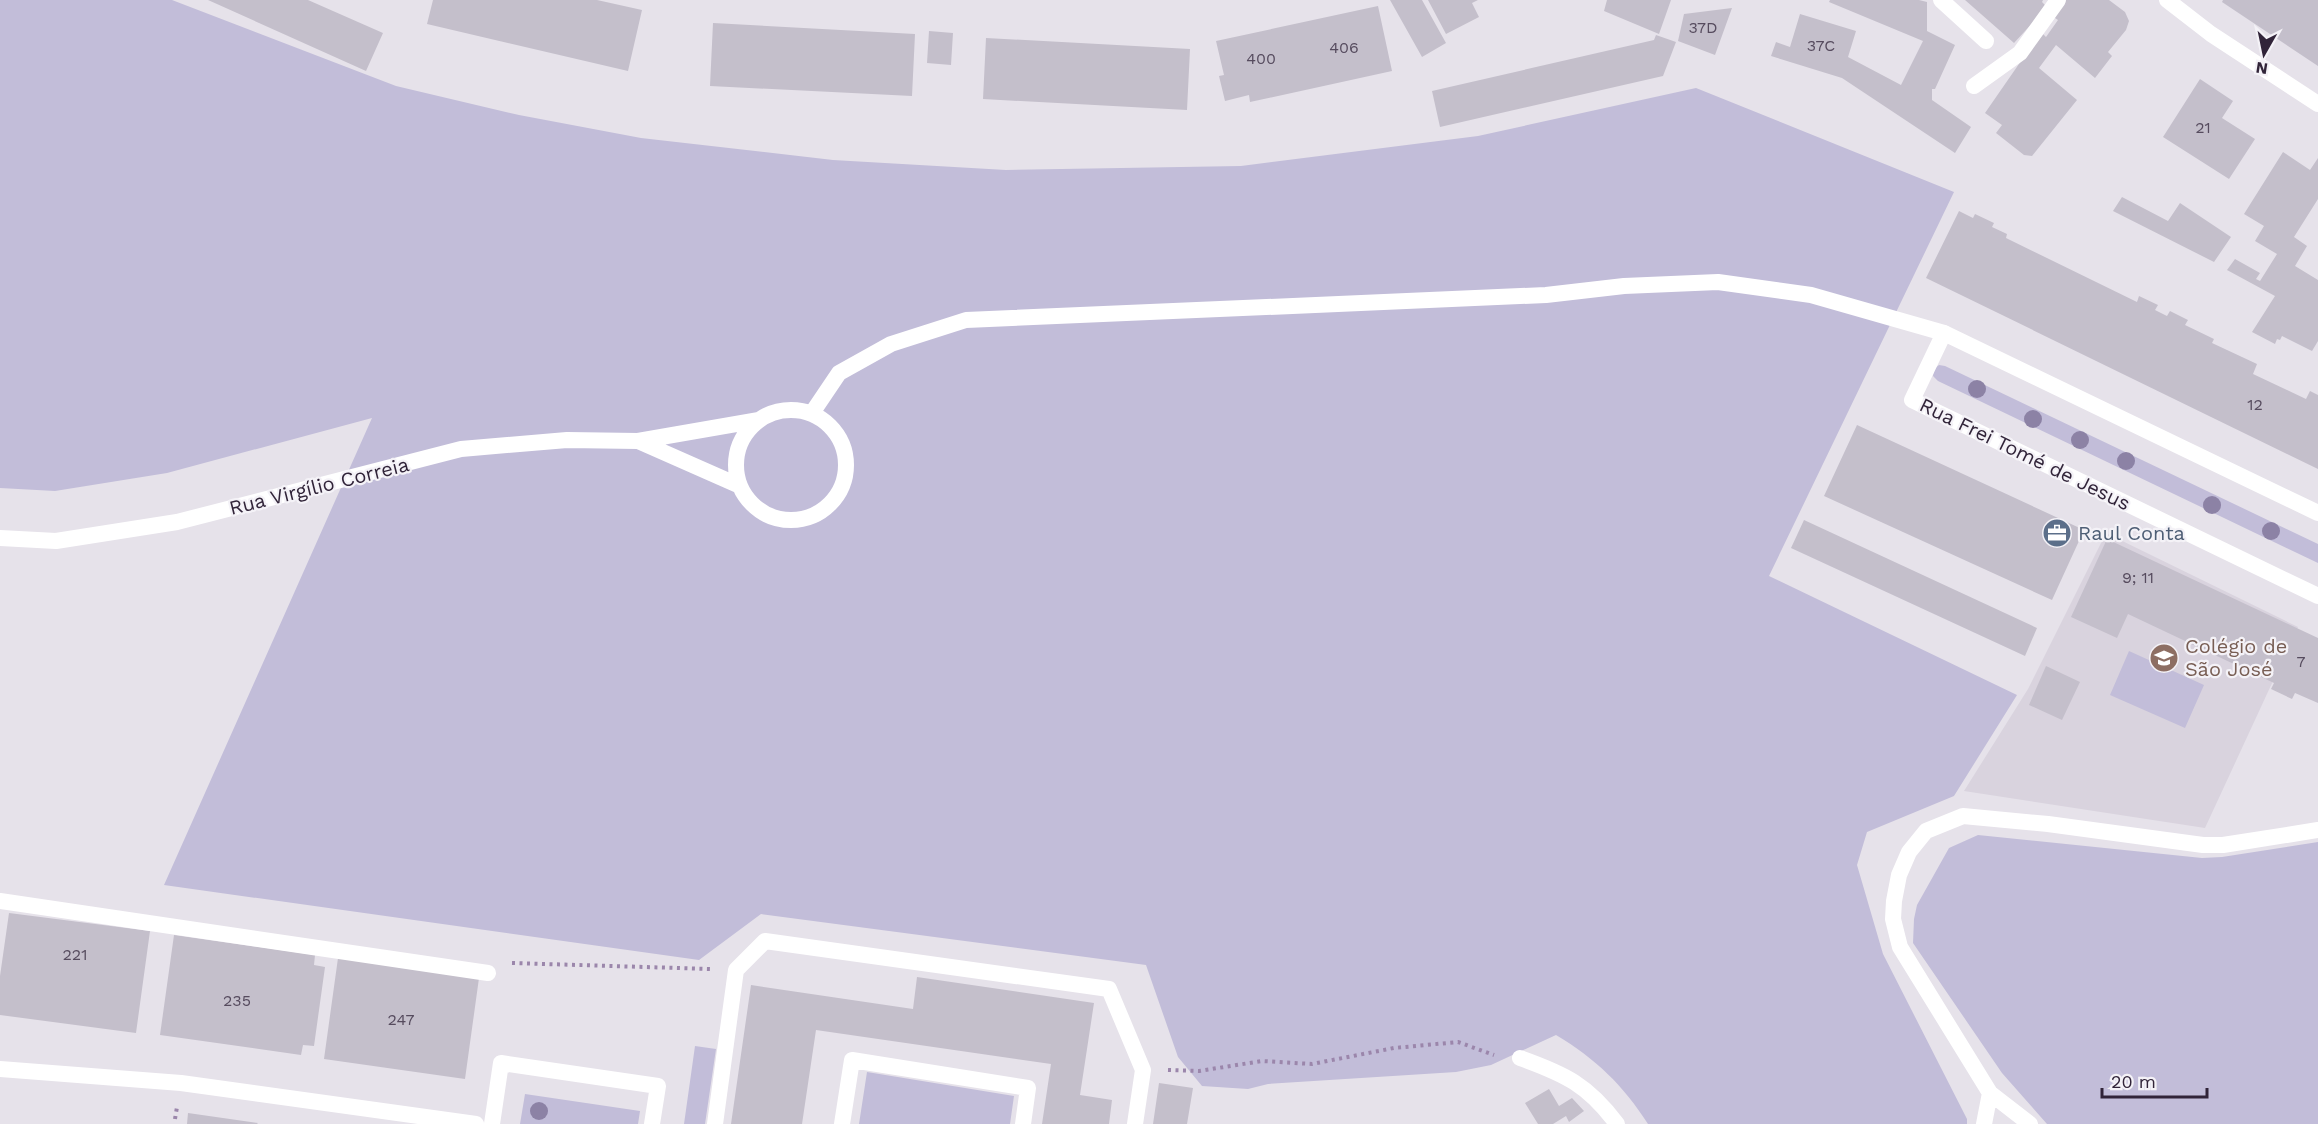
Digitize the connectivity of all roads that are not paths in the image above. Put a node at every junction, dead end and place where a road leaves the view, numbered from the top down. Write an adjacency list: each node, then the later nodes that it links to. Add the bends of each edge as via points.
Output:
1 (1941, 0): 4 (street)
2 (2058, 0): 5 (street, via 2020,53)
3 (2167, 0): 6 (street, via 2211,34)
4 (1986, 41)
5 (1974, 86)
6 (2318, 104)
7 (1944, 333): 8 (street, via 1811,295 1718,282 1624,286 1546,295 966,320 891,344 839,373); 12 (street); 14 (street, Rua Frei Tomé de Jesus, via 1912,400)
8 (812, 413): 9 (street, Rua Virgílio Correia, via 775,412); 11 (street, Rua Virgílio Correia, via 840,437 846,454 847,472 842,489 831,504 816,515 799,520 780,519 749,502)
9 (759, 420): 10 (street, Rua Virgílio Correia); 11 (street, via 738,451 736,469)
10 (638, 441): 11 (street, Rua Virgílio Correia); 13 (street, Rua Virgílio Correia, via 567,440 461,449 177,522 56,541)
11 (740, 486)
12 (2318, 513)
13 (0, 538)
14 (2318, 596)
15 (2318, 830): 20 (street, via 2203,845 1963,816 1926,831 1909,852 1899,875 1893,919 1900,947)
16 (0, 901): 17 (street)
17 (488, 973)
18 (1520, 1058): 29 (street, via 1580,1084)
19 (0, 1069): 21 (street, via 181,1083)
20 (1990, 1093): 30 (street); 31 (street)
21 (441, 1121): 22 (street)
22 (476, 1124)
23 (492, 1124): 24 (street, via 501,1063 658,1086)
24 (652, 1124)
25 (715, 1124): 28 (street, via 736,970 765,941 1109,989 1143,1070)
26 (842, 1124): 27 (street, via 852,1060 1028,1088)
27 (1023, 1124)
28 (1134, 1124)
29 (1617, 1124)
30 (1984, 1124)
31 (2030, 1124)

